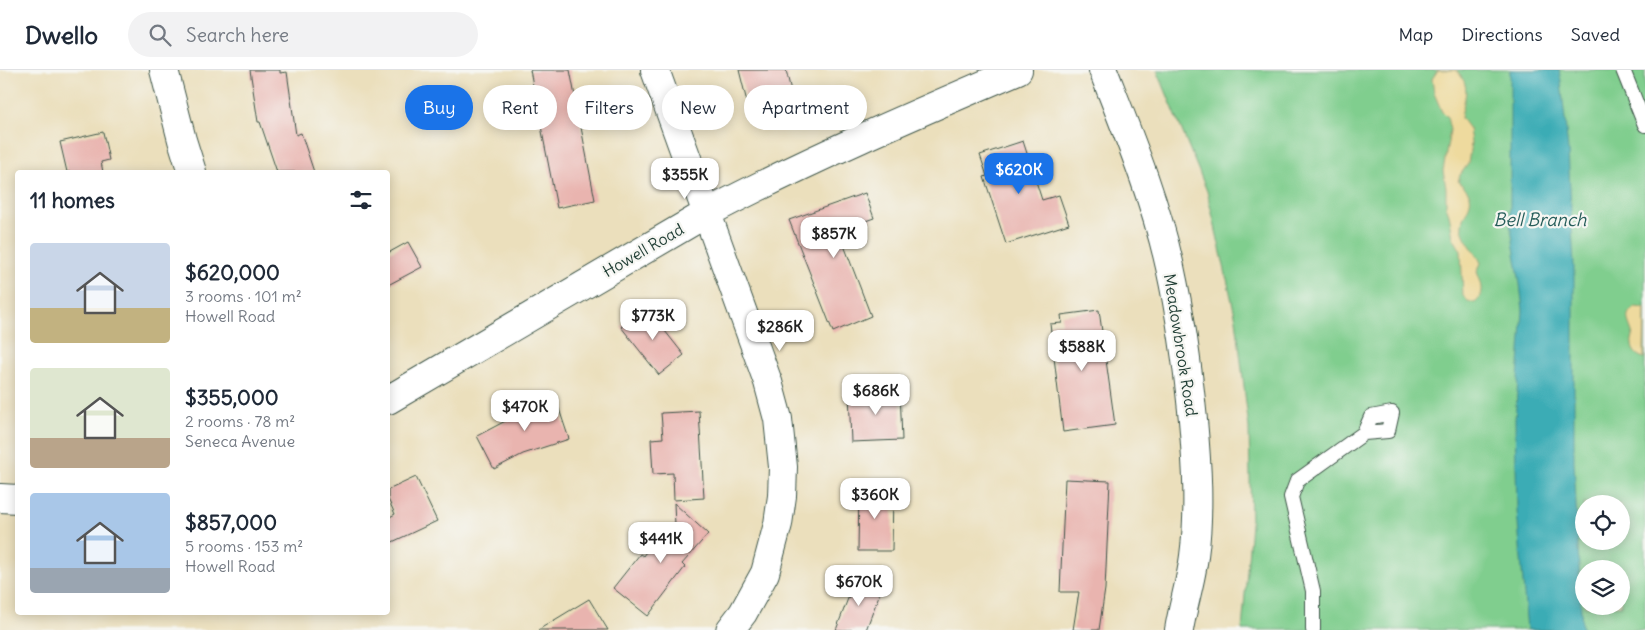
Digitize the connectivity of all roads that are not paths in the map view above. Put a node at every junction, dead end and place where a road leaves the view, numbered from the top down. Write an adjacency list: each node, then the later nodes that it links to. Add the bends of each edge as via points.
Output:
1 (164, 70): 7 (street)
2 (656, 70): 8 (street)
3 (1018, 70): 8 (street, Howell Road, via 891,125)
4 (1102, 70): 14 (street, Meadowbrook Road, via 1129,137 1170,266 1190,394 1195,445 1196,518 1194,556)
5 (1623, 70): 6 (lane)
6 (1645, 125)
7 (191, 170)
8 (706, 213): 9 (street, Howell Road); 13 (street, via 768,382 778,419 783,467 778,524 765,573)
9 (390, 399)
10 (1364, 433): 15 (lane, via 1297,481 1291,497 1313,591)
11 (0, 498): 12 (street)
12 (15, 499)
13 (730, 630)
14 (1179, 630)
15 (1313, 630)

